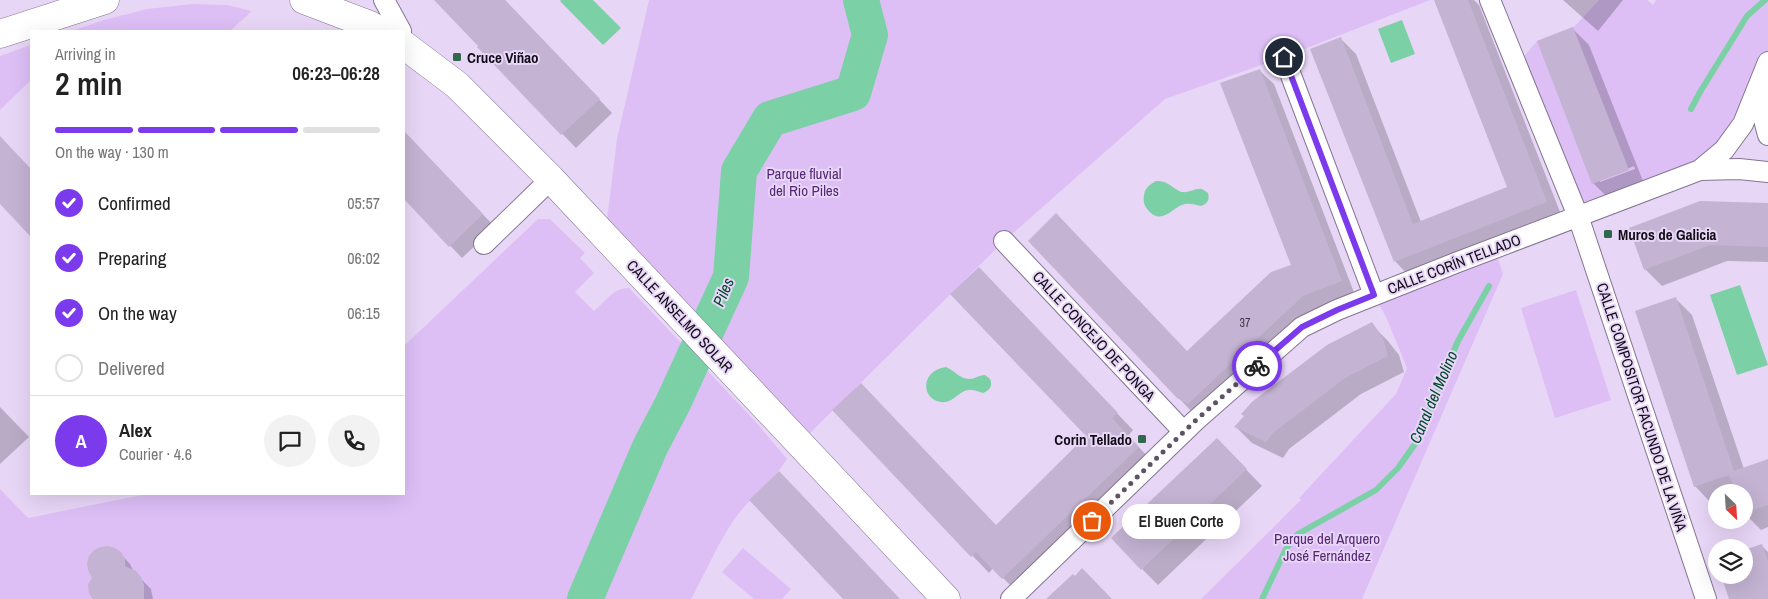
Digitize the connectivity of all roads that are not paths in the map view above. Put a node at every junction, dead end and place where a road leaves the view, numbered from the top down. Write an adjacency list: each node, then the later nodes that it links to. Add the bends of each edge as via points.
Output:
1 (105, 0): 7 (main road)
2 (304, 0): 5 (main road)
3 (384, 0): 6 (street)
4 (1490, 0): 16 (street, CALLE COMPOSITOR FACUNDO DE LA VIÑA)
5 (378, 30)
6 (400, 30)
7 (0, 34)
8 (405, 40): 15 (main road, CALLE ANSELMO SOLAR, via 457,85)
9 (1284, 57): 19 (street)
10 (1768, 62): 11 (street, CALLE CORÍN TELLADO)
11 (1760, 83): 12 (street); 13 (street, CALLE CORÍN TELLADO, via 1743,124 1724,150)
12 (1768, 135)
13 (1700, 170): 14 (street, CALLE CORÍN TELLADO); 16 (street, CALLE CORÍN TELLADO)
14 (1768, 172)
15 (551, 179): 18 (street); 21 (main road, CALLE ANSELMO SOLAR)
16 (1578, 216): 19 (street, CALLE CORÍN TELLADO); 23 (street, CALLE COMPOSITOR FACUNDO DE LA VIÑA)
17 (1004, 241): 20 (street, CALLE CONCEJO DE PONGA)
18 (484, 244)
19 (1374, 295): 20 (street, CALLE CORÍN TELLADO, via 1302,327)
20 (1184, 432): 22 (street, CALLE CORÍN TELLADO)
21 (946, 599)
22 (1011, 599)
23 (1706, 599)

